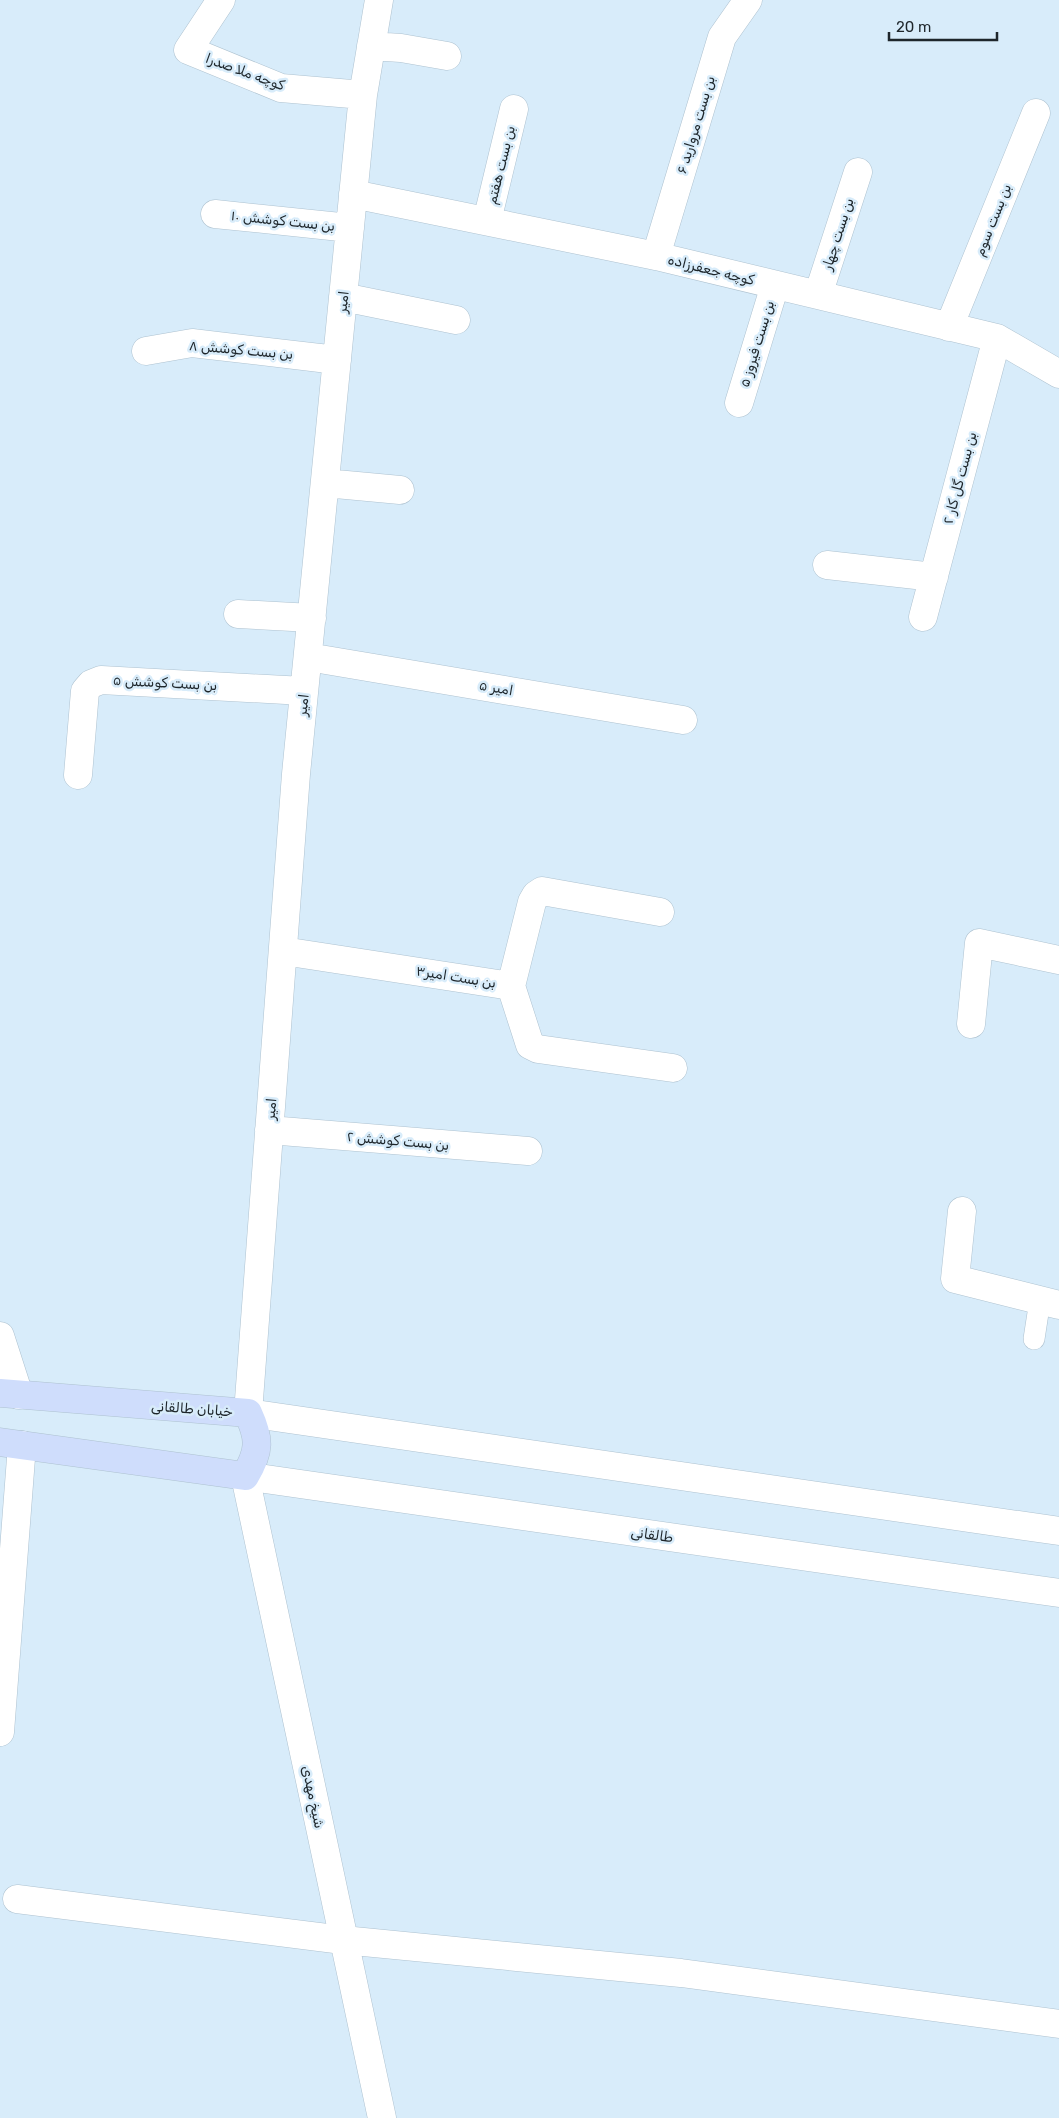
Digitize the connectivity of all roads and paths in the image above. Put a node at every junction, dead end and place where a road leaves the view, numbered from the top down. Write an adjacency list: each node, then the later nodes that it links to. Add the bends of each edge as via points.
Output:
1 (221, 0): 6 (street, کوچه ملا صدرا, via 188,50 282,88)
2 (379, 0): 4 (street, امیر)
3 (748, 0): 14 (street, بن بست مروارید ۶, via 722,37)
4 (371, 46): 5 (street); 6 (street, امیر)
5 (447, 56)
6 (363, 95): 10 (street, امیر)
7 (514, 109): 12 (street, بن بست هفتم)
8 (1036, 114): 19 (street, بن بست سوم)
9 (858, 172): 16 (street, بن بست چهار)
10 (353, 194): 12 (street, کوچه جعفرزاده); 13 (street, امیر)
11 (215, 214): 13 (street, بن بست کوشش ۱۰)
12 (487, 221): 14 (street, کوچه جعفرزاده)
13 (350, 228): 17 (street, امیر)
14 (656, 256): 15 (street, کوچه جعفرزاده)
15 (775, 285): 16 (street, کوچه جعفرزاده); 24 (street, بن بست فیروز ۵)
16 (818, 295): 19 (street, کوچه جعفرزاده)
17 (343, 297): 18 (street); 22 (street, امیر)
18 (456, 320)
19 (949, 327): 20 (street, کوچه جعفرزاده)
20 (997, 338): 23 (street, کوچه جعفرزاده); 28 (street, بن بست گل کار ۲)
21 (146, 351): 22 (street, بن بست کوشش ۸, via 192,342)
22 (337, 360): 25 (street, امیر)
23 (1059, 373)
24 (739, 403)
25 (325, 484): 26 (street); 31 (street, امیر)
26 (400, 490)
27 (827, 564): 28 (street)
28 (934, 577): 30 (street, بن بست گل کار ۲)
29 (238, 614): 31 (street)
30 (923, 617)
31 (312, 618): 32 (street, امیر)
32 (308, 657): 33 (street, امیر); 34 (street, امیر ۵)
33 (304, 691): 35 (street, بن بست کوشش ۵, via 101,680 85,691); 37 (street, امیر)
34 (684, 720)
35 (78, 775)
36 (660, 912): 39 (street, via 542,891 532,902)
37 (283, 950): 39 (street, بن بست امیر۳); 42 (street, امیر)
38 (1059, 960): 40 (street, via 979,943)
39 (511, 986): 41 (street, بن بست امیر۳, via 530,1046)
40 (971, 1024)
41 (673, 1068)
42 (269, 1130): 43 (street, بن بست کوشش ۲); 49 (street, امیر)
43 (528, 1151)
44 (962, 1211): 45 (street, via 955,1279)
45 (1050, 1303): 47 (lane)
46 (0, 1336): 48 (street)
47 (1034, 1339)
48 (10, 1394): 49 (main road, خیابان طالقانی)
49 (248, 1413): 51 (main road, خیابان طالقانی, via 256,1431 258,1447); 52 (street)
50 (11, 1443): 51 (main road); 54 (street)
51 (245, 1476): 53 (street, طالقانی); 56 (street, شیخ مهدی)
52 (1059, 1531)
53 (1059, 1594)
54 (0, 1732)
55 (17, 1899): 56 (street)
56 (343, 1940): 57 (street, via 681,1974); 58 (street, شیخ مهدی)
57 (1059, 2024)
58 (382, 2118)

